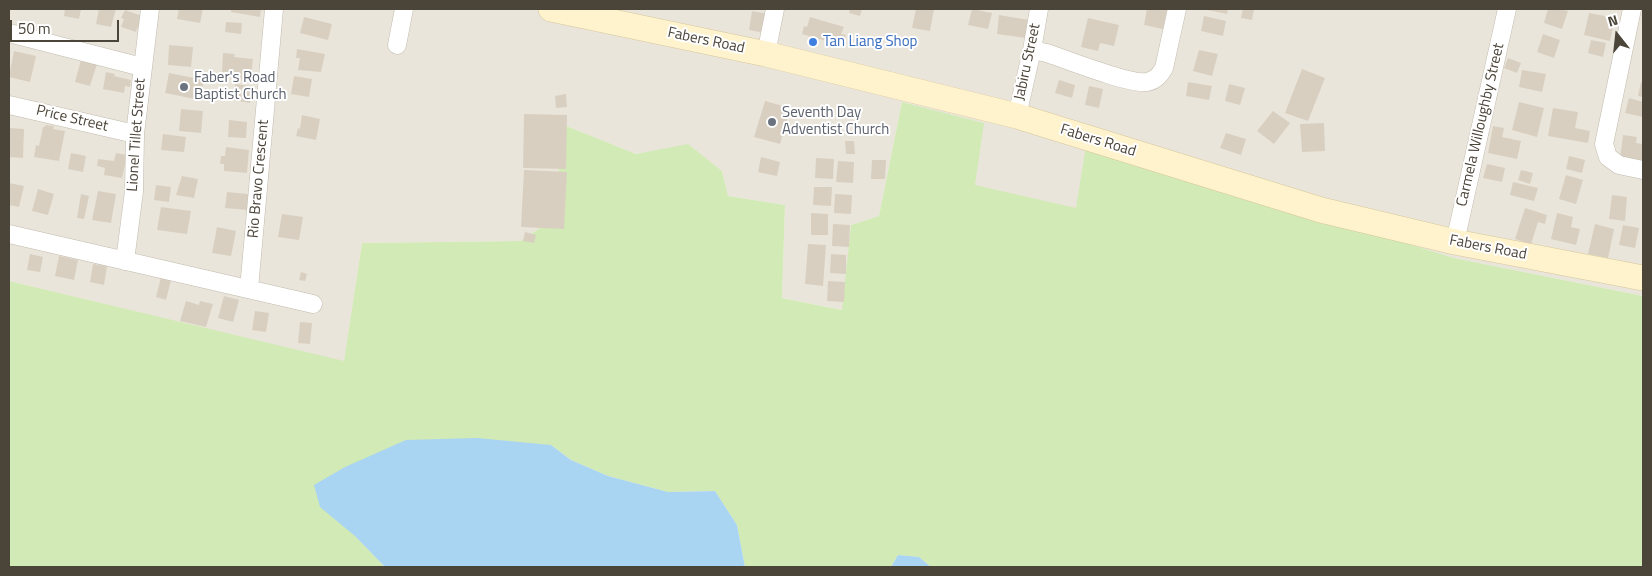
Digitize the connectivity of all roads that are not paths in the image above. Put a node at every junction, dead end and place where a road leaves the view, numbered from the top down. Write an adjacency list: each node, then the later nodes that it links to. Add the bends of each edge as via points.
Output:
1 (150, 9): 15 (street, Lionel Tillet Street)
2 (274, 9): 24 (street, Rio Bravo Crescent)
3 (404, 9): 12 (street)
4 (551, 9): 10 (main road, Fabers Road)
5 (775, 9): 14 (street)
6 (1039, 9): 13 (street, Jabiru Street)
7 (1177, 9): 13 (street, via 1164,68 1154,80 1146,83 1136,83)
8 (1507, 9): 21 (street, Carmela Willoughby Street)
9 (1632, 9): 19 (street, via 1604,144 1608,157 1619,165)
10 (583, 12): 14 (main road, Fabers Road)
11 (9, 34): 15 (street)
12 (397, 45)
13 (1032, 50): 17 (street, Jabiru Street)
14 (766, 54): 17 (main road, Fabers Road)
15 (142, 67): 18 (street, Lionel Tillet Street)
16 (9, 105): 18 (street, Price Street)
17 (1017, 116): 21 (main road, Fabers Road, via 1321,210)
18 (135, 134): 22 (street, Lionel Tillet Street, via 134,191)
19 (1643, 170)
20 (9, 234): 22 (street)
21 (1455, 242): 23 (main road, Fabers Road)
22 (125, 261): 24 (street)
23 (1643, 278)
24 (249, 289): 25 (street)
25 (313, 304)

